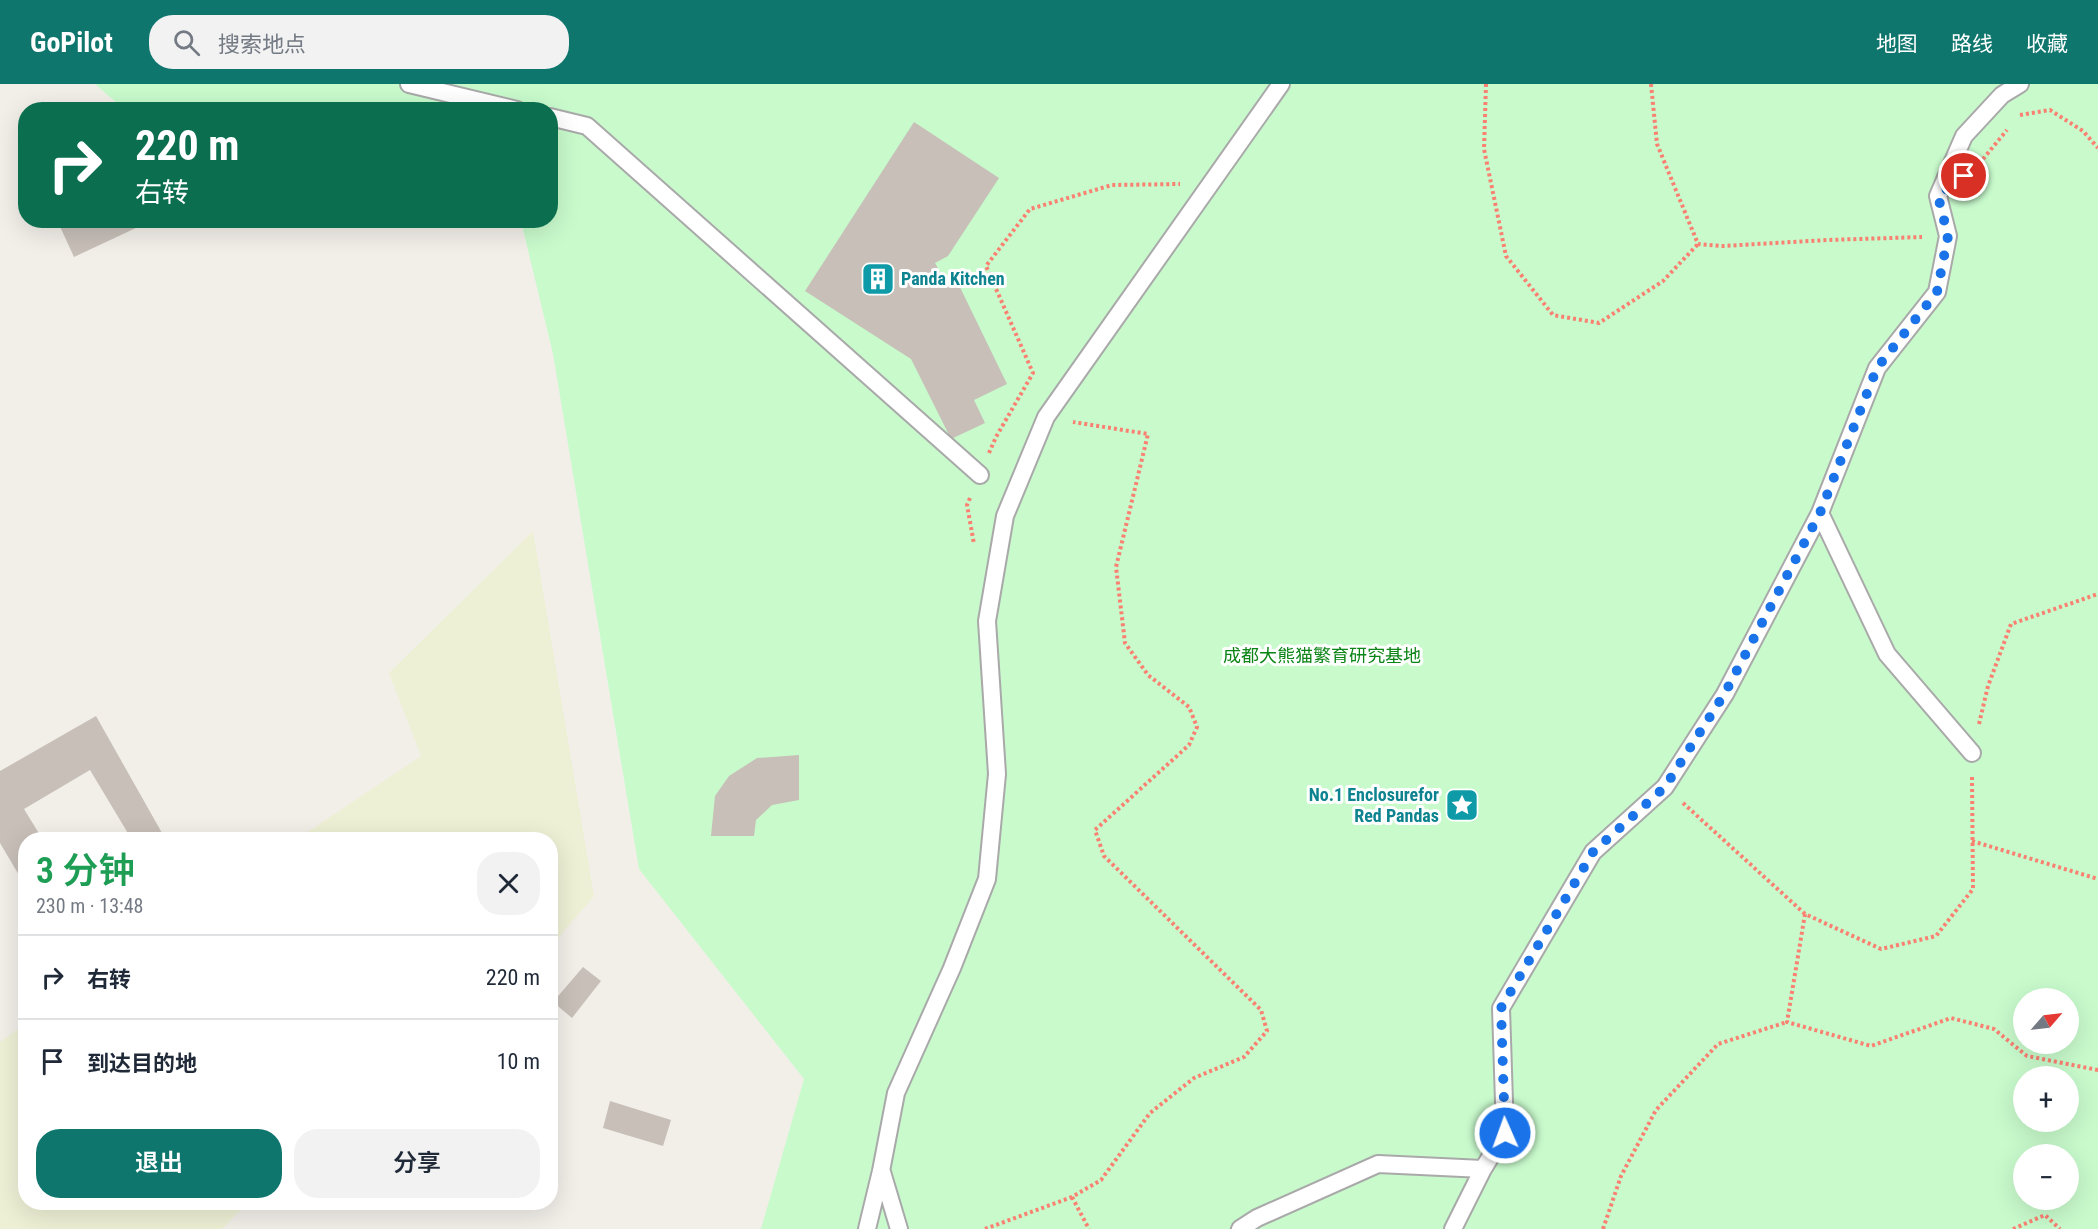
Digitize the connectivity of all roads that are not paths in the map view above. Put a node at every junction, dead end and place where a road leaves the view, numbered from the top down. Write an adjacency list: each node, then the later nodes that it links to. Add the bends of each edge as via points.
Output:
1 (409, 84): 4 (lane)
2 (1281, 84): 10 (lane, via 1046,417 1005,516 987,621 997,774 987,879 896,1093)
3 (2020, 84): 7 (lane, via 2002,95 1964,136 1938,196 1948,236 1937,292 1877,368)
4 (484, 102)
5 (558, 119): 6 (lane, via 587,126)
6 (980, 475)
7 (1820, 513): 8 (lane, via 1887,654); 9 (lane, via 1725,693 1665,787 1593,852 1501,1008 1505,1133)
8 (1972, 753)
9 (1483, 1169): 13 (lane, via 1378,1164); 14 (lane)
10 (881, 1171): 11 (lane); 12 (lane)
11 (867, 1229)
12 (898, 1229)
13 (1240, 1229)
14 (1453, 1229)

